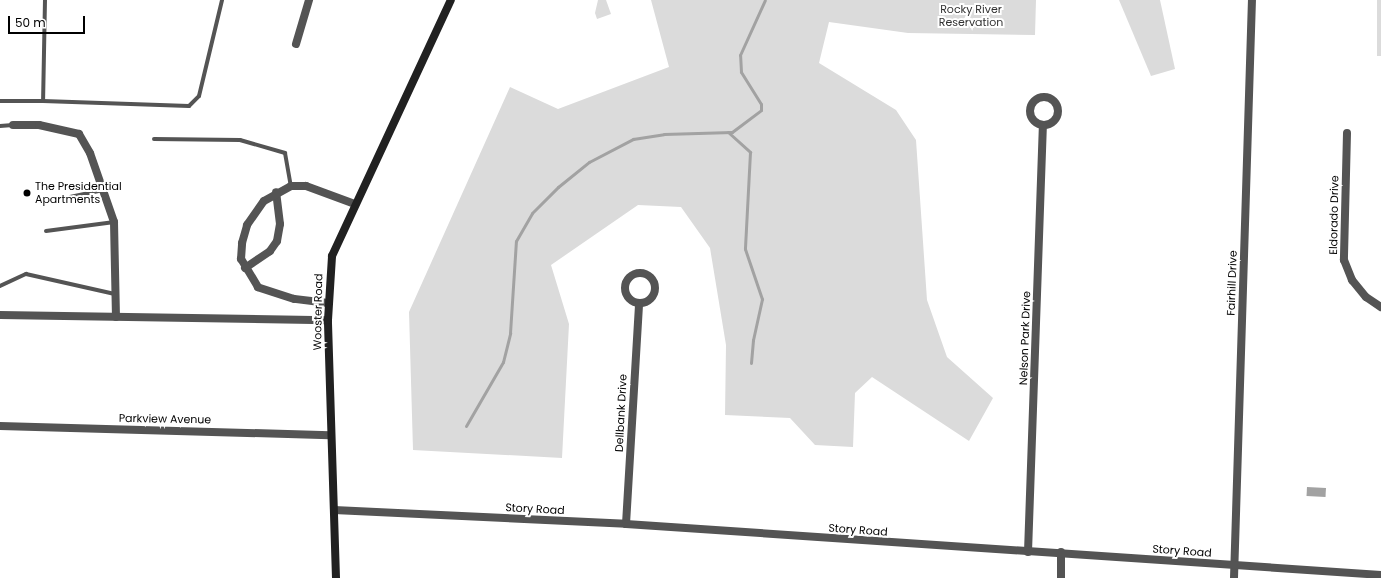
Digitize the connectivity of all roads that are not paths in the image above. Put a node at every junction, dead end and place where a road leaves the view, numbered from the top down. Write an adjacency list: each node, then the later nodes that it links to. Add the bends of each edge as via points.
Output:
1 (45, 0): 8 (lane)
2 (222, 0): 8 (lane, via 199,96 189,106)
3 (309, 0): 6 (street)
4 (451, 0): 18 (main road, Wooster Road)
5 (1252, 0): 36 (street, Fairhill Drive)
6 (296, 44)
7 (0, 102): 8 (lane)
8 (43, 102)
9 (13, 125): 11 (lane); 15 (street, via 39,125 79,134 90,154)
10 (1043, 125): 34 (street, Nelson Park Drive)
11 (0, 126)
12 (1347, 133): 26 (street, Eldorado Drive, via 1344,260 1352,280 1366,296)
13 (154, 139): 14 (lane, via 240,140 285,153)
14 (291, 186): 16 (street); 18 (street, via 306,186)
15 (103, 190): 17 (lane); 19 (street)
16 (276, 192): 21 (street, via 264,201 247,225 240,259); 21 (street, via 280,224 277,241 270,251)
17 (70, 197)
18 (355, 204): 24 (main road, Wooster Road, via 332,256)
19 (114, 222): 20 (lane); 23 (street)
20 (46, 231)
21 (245, 268): 24 (street, via 258,287 294,299)
22 (0, 286): 23 (lane, via 26,274)
23 (115, 294): 28 (street)
24 (328, 303): 29 (main road, Wooster Road)
25 (639, 304): 33 (street, Dellbank Drive)
26 (1381, 307)
27 (0, 315): 28 (street)
28 (116, 317): 29 (street)
29 (328, 320): 31 (main road, Wooster Road)
30 (0, 426): 31 (street, Parkview Avenue)
31 (330, 435): 32 (main road, Wooster Road)
32 (334, 510): 33 (street, Story Road); 38 (main road, Wooster Road)
33 (626, 524): 34 (street, Story Road)
34 (1028, 552): 35 (street, Story Road)
35 (1061, 552): 36 (street, Story Road); 39 (street)
36 (1235, 566): 37 (street, Story Road); 40 (street, Fairhill Drive)
37 (1381, 575)
38 (336, 578)
39 (1061, 578)
40 (1234, 578)

